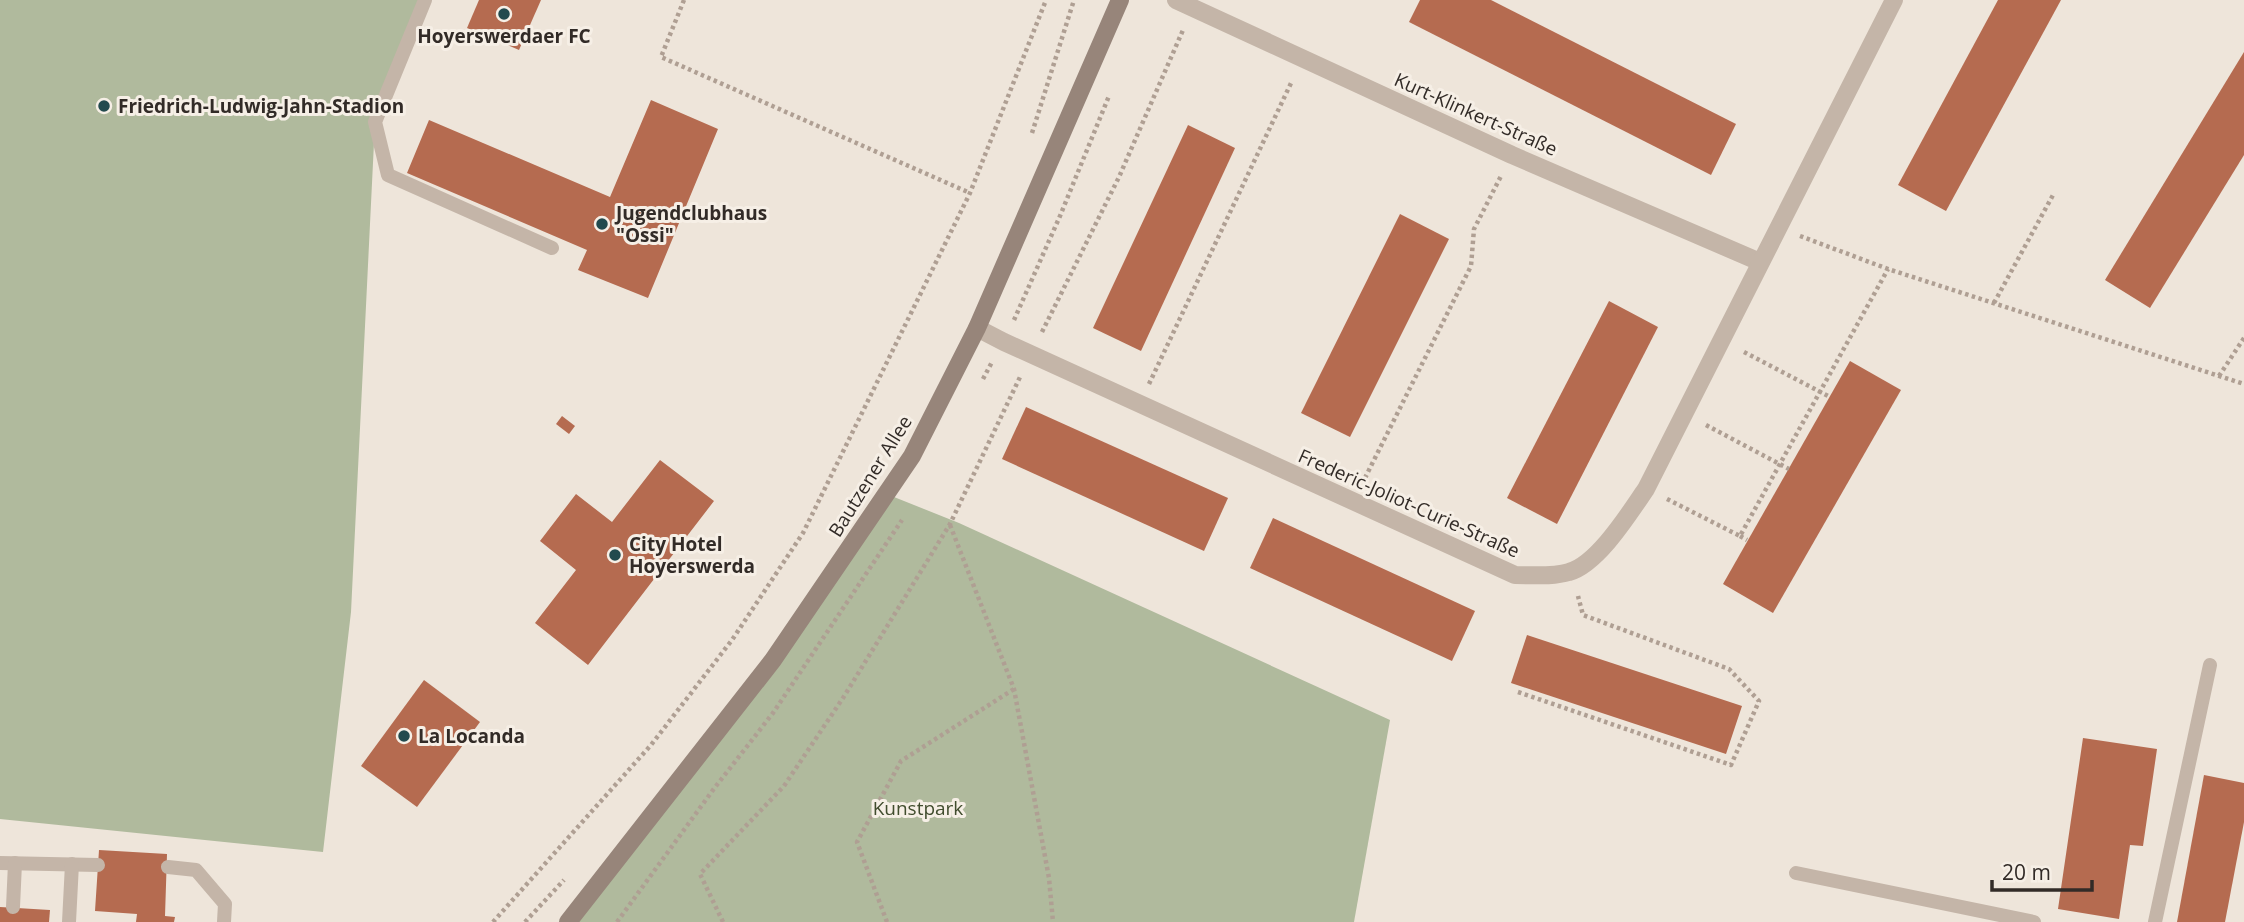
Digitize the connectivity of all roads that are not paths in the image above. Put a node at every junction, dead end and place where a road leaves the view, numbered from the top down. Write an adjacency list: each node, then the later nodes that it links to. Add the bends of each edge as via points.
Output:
1 (425, 0): 5 (lane, via 374,122 388,176)
2 (1120, 0): 7 (street, Bautzener Allee)
3 (1176, 0): 6 (street, Kurt-Klinkert-Straße, via 1512,155)
4 (1894, 0): 6 (street)
5 (552, 248)
6 (1760, 262): 7 (street, Frederic-Joliot-Curie-Straße, via 1646,489 1615,533 1571,572 1515,575)
7 (977, 328): 18 (street, Bautzener Allee, via 912,456 773,660)
8 (2210, 665): 20 (lane)
9 (0, 863): 10 (lane)
10 (15, 863): 11 (lane); 15 (lane)
11 (72, 864): 12 (lane); 16 (lane)
12 (97, 865)
13 (168, 867): 17 (lane, via 196,870 225,904)
14 (1796, 873): 19 (lane)
15 (13, 907)
16 (69, 922)
17 (224, 922)
18 (568, 922)
19 (2034, 922)
20 (2155, 922)

